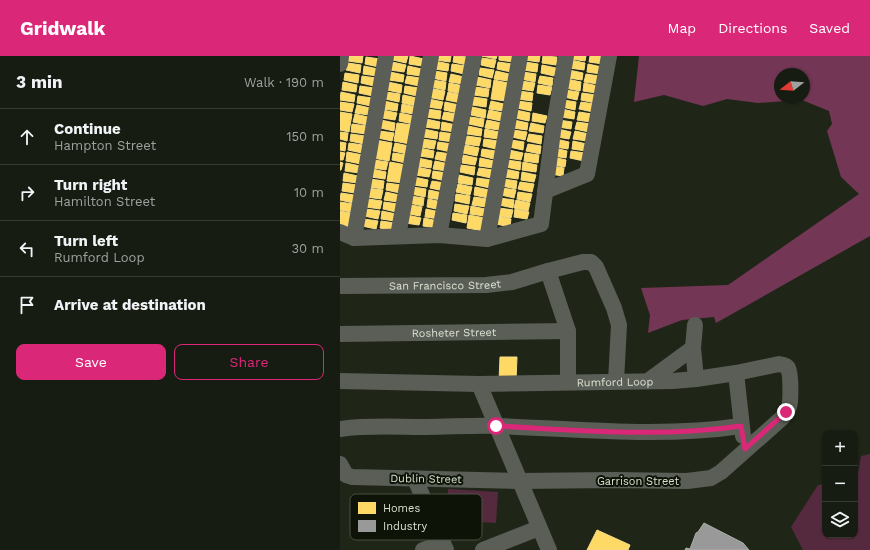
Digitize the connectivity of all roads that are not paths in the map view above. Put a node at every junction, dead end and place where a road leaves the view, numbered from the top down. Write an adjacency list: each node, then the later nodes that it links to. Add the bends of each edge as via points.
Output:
1 (341, 56): 8 (street)
2 (386, 56): 10 (street)
3 (431, 56): 12 (street)
4 (474, 56): 11 (street)
5 (520, 56): 13 (street)
6 (566, 56): 9 (street)
7 (609, 56): 9 (street, via 587,174)
8 (340, 64)
9 (545, 191): 13 (street, via 541,224)
10 (347, 235): 12 (street)
11 (439, 235): 12 (street); 13 (street)
12 (398, 236)
13 (487, 239)
14 (548, 271): 15 (street, San Francisco Street, via 512,282 486,285); 17 (street); 23 (street, San Francisco Street, via 583,262 590,262 596,267 619,324)
15 (340, 286)
16 (695, 325): 19 (street)
17 (568, 331): 18 (street, Rosheter Street); 25 (street)
18 (340, 334)
19 (693, 348): 21 (street); 24 (street)
20 (736, 373): 21 (street, Rumford Loop); 28 (street); 30 (street, Rumford Loop, via 779,364 788,368 789,375 789,405 786,412)
21 (696, 379): 24 (street, Rumford Loop)
22 (340, 381): 26 (street, Rumford Loop)
23 (616, 381): 24 (street, Rumford Loop); 25 (street, Rumford Loop)
24 (648, 381)
25 (568, 382): 26 (street, Rumford Loop)
26 (479, 384): 27 (street)
27 (496, 426): 28 (street, via 618,432 682,432); 29 (street, via 368,426); 33 (street)
28 (741, 426): 30 (street)
29 (340, 429)
30 (745, 449): 33 (street, Garrison Street, via 711,478 687,481)
31 (340, 464): 32 (street, Dublin Street, via 346,475 352,477)
32 (415, 479): 33 (street, Dublin Street); 34 (street)
33 (520, 481): 35 (street)
34 (421, 494)
35 (539, 528): 37 (street); 39 (street)
36 (444, 547): 38 (street)
37 (491, 548)
38 (423, 550)
39 (549, 550)

